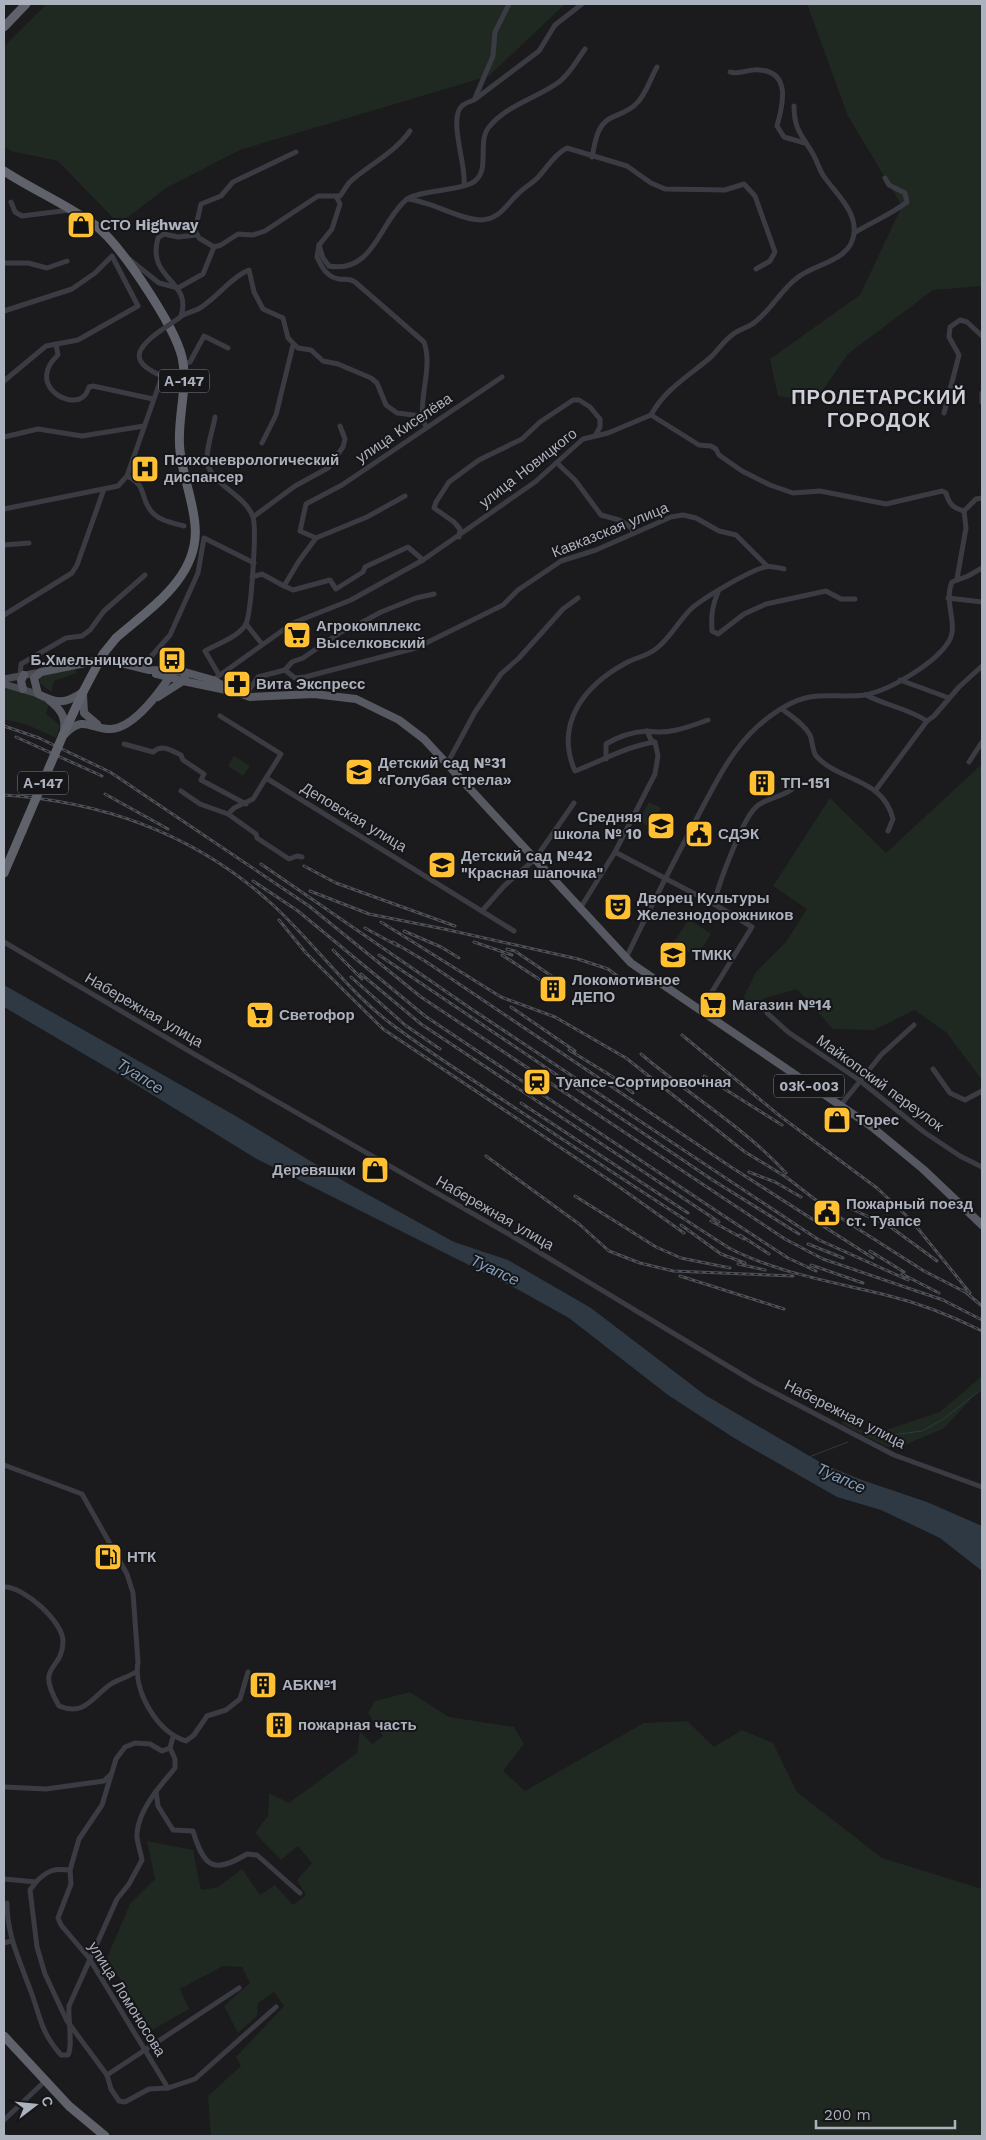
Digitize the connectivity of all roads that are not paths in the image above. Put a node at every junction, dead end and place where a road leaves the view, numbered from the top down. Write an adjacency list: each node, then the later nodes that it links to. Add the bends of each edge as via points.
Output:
1 (26, 4): 4 (highway)
2 (509, 4): 8 (street, via 495,32 493,56)
3 (582, 4): 8 (street, via 555,25 539,51)
4 (4, 27)
5 (584, 49): 16 (street, via 560,81 510,108 489,127 484,138 481,174)
6 (656, 67): 13 (street, via 637,104 608,120 599,129)
7 (730, 72): 11 (street, via 739,75 759,69 772,73 781,81 783,108 778,126 784,137)
8 (474, 100): 16 (street, via 463,105 457,113)
9 (794, 106): 11 (street, via 794,122)
10 (410, 131): 17 (street, via 403,141 352,180)
11 (805, 143): 21 (street, via 823,175 851,213)
12 (296, 152): 22 (street, via 233,182 221,196 201,204 195,230)
13 (592, 157): 18 (street, via 567,148 559,152 538,178 494,218 479,220); 28 (street, via 626,166 651,183 665,188 725,190 744,184 755,196 775,252 770,261)
14 (4, 171): 20 (highway, А-147)
15 (885, 178): 21 (street, via 888,184 905,193 908,202 882,220 871,222)
16 (464, 185): 18 (street)
17 (337, 198): 23 (street, via 340,204 332,229); 24 (street, via 324,194 318,196 265,231 253,235 238,234)
18 (407, 199): 23 (street, via 358,263 339,268 329,266)
19 (12, 202): 20 (street, via 15,212 22,216)
20 (72, 210): 25 (highway, А-147, via 97,227)
21 (854, 233): 43 (street, via 848,250 796,278 754,323 732,334 711,357 680,380 656,405)
22 (197, 234): 24 (street); 29 (street, via 178,237 164,234 158,238 157,265)
23 (319, 245): 44 (street, via 317,257 329,276 355,282 424,342 428,352)
24 (214, 247): 29 (street, via 203,274)
25 (121, 253): 29 (street, via 159,283); 36 (highway, А-147, via 165,320 179,347)
26 (67, 261): 27 (street, via 47,268 28,263)
27 (4, 263)
28 (756, 269)
29 (178, 288): 31 (street, via 184,298)
30 (4, 311): 33 (street, via 72,289 112,256 138,306 78,340)
31 (180, 317): 34 (street, via 199,309 241,273 249,270 251,284 263,309 283,318); 40 (street, bridge, via 144,342 139,352 140,361 146,369 162,376)
32 (982, 336): 42 (street, via 960,320 950,327 949,337 959,355)
33 (56, 344): 38 (street, via 46,346); 40 (street, via 58,355 46,374 51,390 58,396 78,399 93,386)
34 (293, 345): 44 (street, via 311,350 323,361 371,378 378,383 386,405 397,413); 51 (street, via 276,415)
35 (228, 348): 36 (street, via 204,336 190,362)
36 (183, 364): 98 (highway, А-147, bridge, via 180,450 196,527 194,546 181,578 116,638 103,654)
37 (502, 377): 48 (street, улица Киселёва, via 455,411)
38 (4, 381)
39 (982, 393): 41 (street)
40 (154, 399): 46 (street)
41 (982, 402)
42 (944, 413)
43 (651, 415): 49 (street, улица Новицкого); 58 (street, via 699,445 711,446 718,455 742,471 793,493 820,492 886,504 942,491 946,493 948,502)
44 (422, 416): 48 (street)
45 (215, 417): 59 (street, via 208,464 212,474 240,497)
46 (144, 426): 50 (street, via 82,436 38,429); 53 (street)
47 (340, 426): 59 (street, via 345,438 343,447 328,468 294,486)
48 (426, 427): 63 (street, улица Киселёва, via 342,485 306,504 300,531)
49 (595, 436): 52 (street, улица Новицкого, via 583,439); 62 (street, via 600,419 579,400 573,400 540,422 522,439 479,460 449,482 434,508 454,522 460,529)
50 (4, 437)
51 (262, 443)
52 (557, 463): 61 (street, via 575,480 600,515 622,522); 62 (street, улица Новицкого)
53 (127, 476): 54 (street, via 118,486); 60 (street, via 139,483 154,514)
54 (104, 489): 57 (street); 81 (street, via 72,574)
55 (405, 496): 63 (street, via 367,517)
56 (982, 498): 58 (street, via 976,499)
57 (4, 509)
58 (964, 512): 73 (street, via 966,528)
59 (253, 517): 67 (street)
60 (184, 526)
61 (634, 533): 68 (street, Кавказская улица, via 671,517 696,518 719,531 736,535); 85 (street, Кавказская улица, via 561,562 518,590 503,605 416,648 305,677 295,678)
62 (460, 536): 66 (street, улица Новицкого)
63 (316, 538): 74 (street)
64 (29, 543): 65 (street)
65 (4, 545)
66 (423, 560): 74 (street, via 408,548 366,567 336,589 330,580 293,590); 83 (street, улица Новицкого, via 351,600 293,623)
67 (254, 563): 72 (street); 86 (street, via 204,538 198,573 170,635)
68 (767, 566): 70 (street); 75 (street)
69 (982, 568): 73 (street)
70 (784, 569)
71 (145, 575): 89 (street, via 104,611 82,636 66,638 22,664)
72 (252, 576): 74 (street, via 262,574); 82 (street)
73 (957, 579): 78 (street, via 947,592)
74 (284, 586)
75 (718, 592): 79 (street, via 711,618 712,631 718,634 744,614 766,604 826,592 841,599); 114 (street, via 692,609 669,638 650,654 626,662 592,688 570,720 568,742 576,771)
76 (434, 594): 85 (street, via 381,612 334,635)
77 (578, 598): 116 (street, via 562,609 501,674 475,712)
78 (948, 598): 80 (street); 93 (street, via 952,626 949,640 935,657)
79 (855, 599)
80 (982, 602)
81 (4, 615)
82 (246, 624): 83 (street); 91 (street, via 234,635 204,651)
83 (262, 644): 91 (street, улица Новицкого)
84 (982, 666): 102 (street)
85 (285, 670): 101 (street, via 258,677)
86 (149, 671): 87 (main road); 88 (main road, via 105,659); 90 (main road); 103 (main road, via 160,685)
87 (181, 671): 90 (main road, via 173,672); 91 (main road); 94 (main road, via 185,675)
88 (41, 672): 89 (main road); 100 (main road, via 34,678 34,686)
89 (22, 676): 92 (main road); 96 (main road, via 20,681)
90 (169, 678): 94 (main road); 103 (main road)
91 (216, 678): 97 (main road)
92 (4, 679)
93 (900, 680): 99 (street); 102 (street)
94 (183, 682): 97 (main road); 103 (main road)
95 (4, 684): 96 (main road)
96 (24, 689): 100 (main road)
97 (233, 691): 101 (main road)
98 (83, 692): 100 (main road, via 69,701); 108 (main road, via 84,713); 110 (highway, А-147)
99 (866, 695): 104 (street, via 816,696 790,703); 107 (street, via 889,706 912,711)
100 (42, 696): 110 (main road, А-147, via 61,711 65,722)
101 (245, 696): 116 (main road, via 314,694 356,699 408,726)
102 (950, 698): 107 (street)
103 (152, 702): 108 (main road, via 118,728)
104 (782, 709): 120 (street, via 806,728 816,756); 129 (street, via 738,745)
105 (220, 716): 117 (street, via 281,754)
106 (708, 720): 109 (street, via 678,731)
107 (927, 721): 120 (street)
108 (104, 728): 110 (main road, via 89,723 78,724)
109 (647, 731): 111 (street); 114 (street, via 616,738 606,744)
110 (63, 735): 128 (highway, А-147, bridge)
111 (655, 742): 114 (street); 125 (street, via 658,756 655,774)
112 (982, 742): 115 (street)
113 (124, 744): 122 (street, via 153,752 163,747 181,755 183,760 204,774 201,780)
114 (606, 759)
115 (969, 762)
116 (447, 764): 127 (main road)
117 (266, 778): 122 (street, via 254,799); 132 (street, Деповская улица)
118 (792, 789): 130 (street, via 783,796 762,802 745,820 717,886)
119 (181, 791): 123 (street, via 200,804)
120 (875, 791): 124 (street, via 891,812 893,824)
121 (574, 803): 127 (street)
122 (246, 804): 123 (street)
123 (228, 814): 126 (street, via 256,834 256,838 289,859)
124 (888, 831)
125 (615, 852): 129 (street); 131 (street)
126 (302, 857)
127 (535, 859): 131 (main road); 132 (street)
128 (4, 874)
129 (664, 878): 130 (street); 135 (street)
130 (714, 904): 136 (street, via 752,927)
131 (580, 907): 135 (main road)
132 (482, 911): 133 (street, Деповская улица)
133 (514, 931)
134 (4, 942): 146 (street, Набережная улица, via 512,1236 756,1382 894,1455)
135 (626, 958): 136 (main road, 03К-003)
136 (700, 1011): 142 (main road, 03К-003)
137 (767, 1013): 140 (street, Майкопский переулок, via 788,1032)
138 (914, 1025): 140 (street, via 881,1054)
139 (933, 1069): 141 (street, via 950,1093 966,1100)
140 (859, 1080): 142 (street); 143 (street, Майкопский переулок, via 924,1132)
141 (982, 1091)
142 (840, 1106): 144 (main road, 03К-003, via 904,1153)
143 (982, 1167)
144 (982, 1225)
145 (4, 1465): 148 (street, via 82,1494 127,1574 133,1593)
146 (982, 1487)
147 (4, 1587): 148 (street, via 28,1596 48,1613 58,1627 63,1639 62,1652 50,1669 48,1682 59,1706 80,1708 95,1700 109,1685)
148 (136, 1672): 150 (street, via 143,1700)
149 (248, 1672): 150 (street, via 240,1699 226,1710 208,1716 186,1741)
150 (174, 1737): 151 (street)
151 (170, 1748): 152 (street, улица Ломоносова, via 162,1750 150,1744 134,1743 125,1747 116,1759); 154 (street, via 175,1768)
152 (111, 1774): 153 (street, via 104,1781 46,1790); 155 (street, улица Ломоносова, via 102,1804 79,1839)
153 (4, 1787)
154 (156, 1790): 158 (street, via 158,1806 173,1830 193,1831 208,1863 229,1865 247,1854 257,1855); 162 (street, via 137,1834 142,1860 117,1899)
155 (71, 1869): 157 (street, via 48,1870); 162 (street, улица Ломоносова, via 71,1884 58,1918)
156 (4, 1879): 157 (street)
157 (36, 1882): 165 (street, via 30,1890 37,1947 45,1974)
158 (300, 1893)
159 (7, 1903): 160 (street)
160 (11, 1940): 161 (street); 165 (street, via 30,1988 42,2031 61,2055 68,2055 71,2050)
161 (4, 1943)
162 (89, 1958): 165 (street, via 69,2006); 167 (street, улица Ломоносова)
163 (239, 1988): 167 (street)
164 (276, 2007): 170 (street, via 195,2079)
165 (67, 2021): 168 (street)
166 (4, 2036): 169 (highway)
167 (145, 2050): 168 (street); 170 (street, улица Ломоносова)
168 (106, 2075): 170 (street, via 119,2101 125,2102 148,2089)
169 (44, 2082): 171 (street); 172 (highway, via 83,2120)
170 (168, 2088)
171 (4, 2120)
172 (105, 2136)

